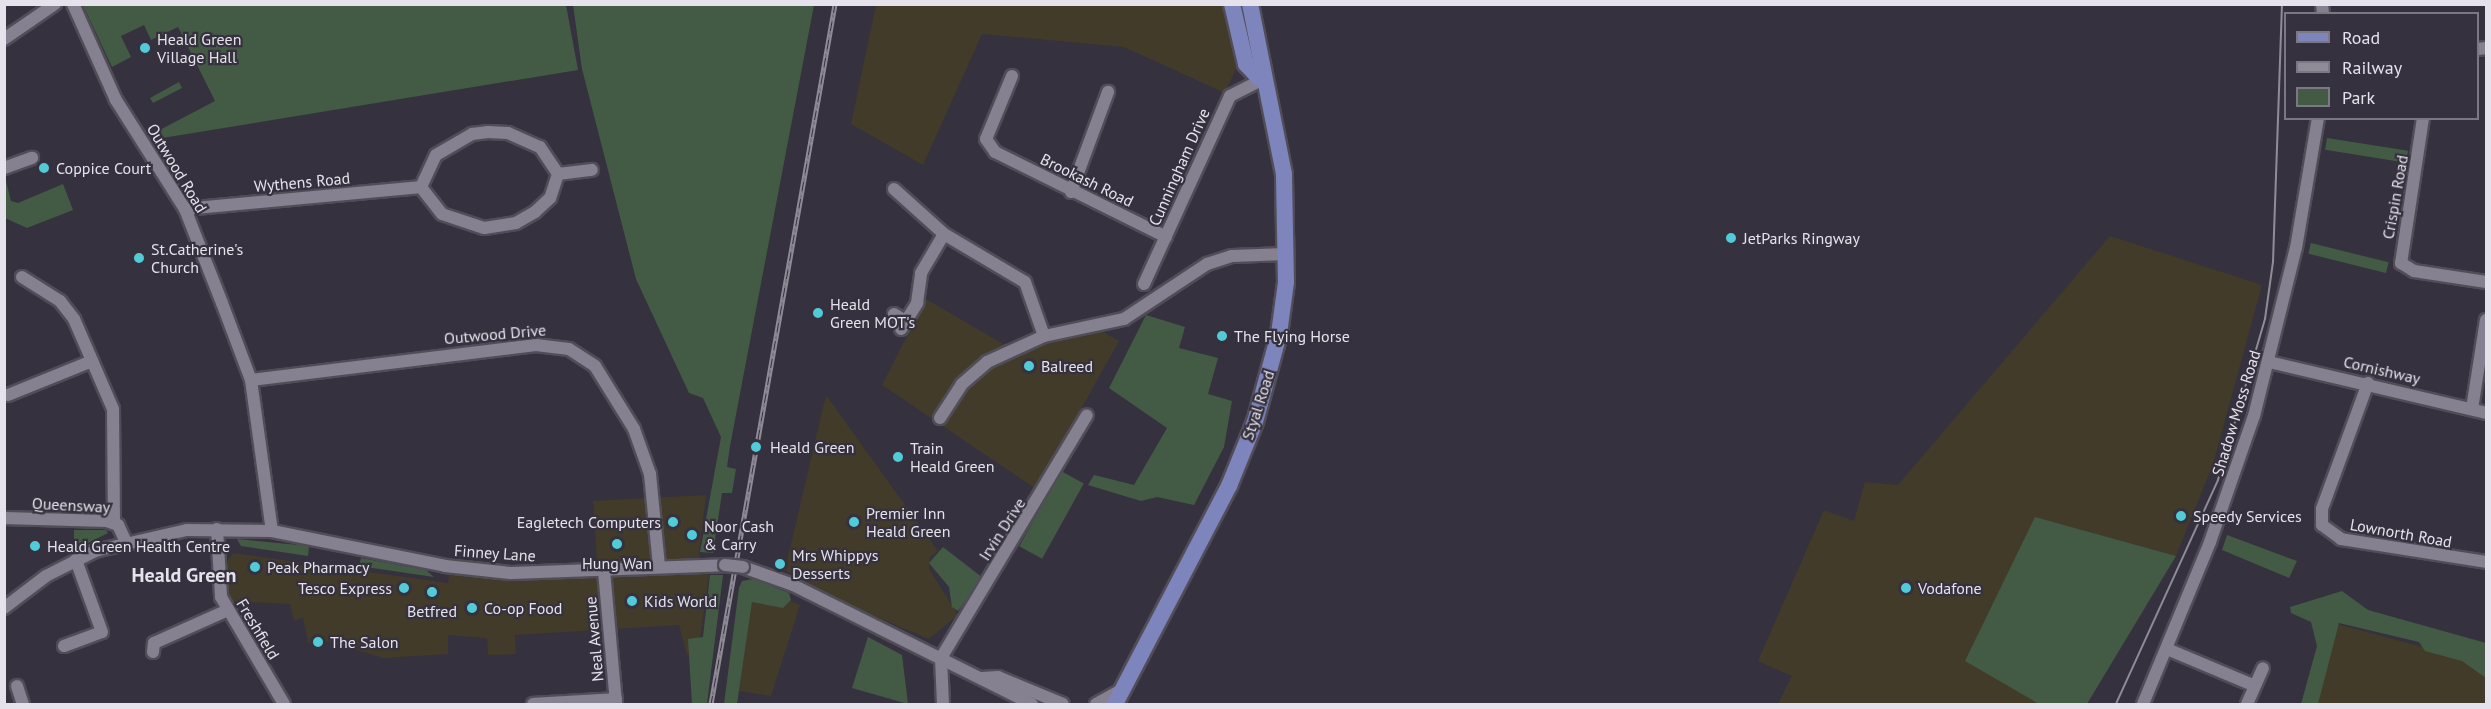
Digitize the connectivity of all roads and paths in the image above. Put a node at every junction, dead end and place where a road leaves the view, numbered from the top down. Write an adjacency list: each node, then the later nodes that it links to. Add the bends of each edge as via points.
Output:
1 (55, 4): 5 (street)
2 (73, 4): 18 (street, Outwood Road, via 116,100)
3 (1232, 4): 7 (main road, Styal Road, via 1246,64)
4 (1250, 4): 7 (main road, Styal Road, via 1263,60)
5 (4, 39)
6 (1012, 75): 17 (street, Brookash Road, via 986,139 995,152)
7 (1261, 80): 20 (street, Cunningham Drive, via 1230,96); 21 (main road, Styal Road, via 1284,174)
8 (1108, 92): 17 (street)
9 (2318, 120): 29 (street, Shadow Moss Road, via 2304,211)
10 (2423, 120): 23 (street, Crispin Road, via 2402,263 2414,271)
11 (32, 158): 12 (street)
12 (4, 168)
13 (592, 170): 14 (street)
14 (558, 174): 15 (street, via 544,204 516,223 494,228 450,219); 15 (street, via 540,147 508,133 488,132 472,134 436,155)
15 (421, 187): 18 (street, Wythens Road)
16 (894, 189): 19 (street)
17 (1071, 192): 20 (street, Brookash Road)
18 (186, 209): 30 (street, Outwood Road)
19 (944, 234): 25 (street, via 921,273 917,303 903,325); 27 (street, via 1025,282)
20 (1166, 237): 24 (street, Cunningham Drive)
21 (1286, 254): 27 (street, via 1232,256 1207,264 1124,319); 56 (main road, Styal Road, via 1279,334 1255,422 1229,486)
22 (22, 277): 28 (street, via 60,301)
23 (2487, 282)
24 (1144, 284)
25 (894, 314)
26 (2487, 320): 33 (street)
27 (1044, 336): 36 (street, via 971,374)
28 (92, 360): 32 (street); 38 (street, via 113,409)
29 (2269, 362): 31 (street, Cornishway); 49 (street, Shadow Moss Road, via 2217,525)
30 (251, 380): 40 (street, Outwood Road); 44 (street, Outwood Drive, via 536,345 569,349 596,366 634,429 650,474)
31 (2368, 383): 33 (street, Cornishway); 43 (street, Lownorth Road, via 2322,509 2322,525 2341,539)
32 (8, 395)
33 (2472, 409): 34 (street, Cornishway)
34 (2487, 413)
35 (1087, 415): 51 (street, Irvin Drive)
36 (940, 418)
37 (4, 518): 38 (street, Queensway)
38 (114, 522): 41 (street, Queensway)
39 (217, 529): 40 (street, Finney Lane); 41 (street, Finney Lane); 47 (street, Freshfield, via 218,585)
40 (272, 531): 45 (street, Finney Lane, via 486,571)
41 (125, 540): 42 (street, Finney Lane)
42 (76, 560): 46 (street, Finney Lane); 48 (street, via 102,632)
43 (2487, 562)
44 (660, 565): 45 (street, Finney Lane); 51 (street, Finney Lane, bridge, via 743,567 794,585)
45 (604, 571): 57 (street, Neal Avenue)
46 (4, 608)
47 (228, 610): 50 (street, via 154,642); 59 (street, Freshfield)
48 (64, 646)
49 (2167, 649): 55 (street); 66 (street, Shadow Moss Road)
50 (153, 652)
51 (941, 658): 53 (street, Finney Lane); 61 (street)
52 (2263, 668): 55 (street)
53 (980, 678): 62 (street, Finney Lane); 63 (street, Finney Lane, via 998,677)
54 (17, 686): 58 (street)
55 (2255, 686): 67 (street)
56 (1125, 687): 64 (street); 65 (main road, Styal Road)
57 (616, 702): 60 (street)
58 (23, 705)
59 (285, 705)
60 (533, 705)
61 (943, 705)
62 (1032, 705)
63 (1063, 705)
64 (1096, 705)
65 (1115, 705)
66 (2143, 705)
67 (2247, 705)

